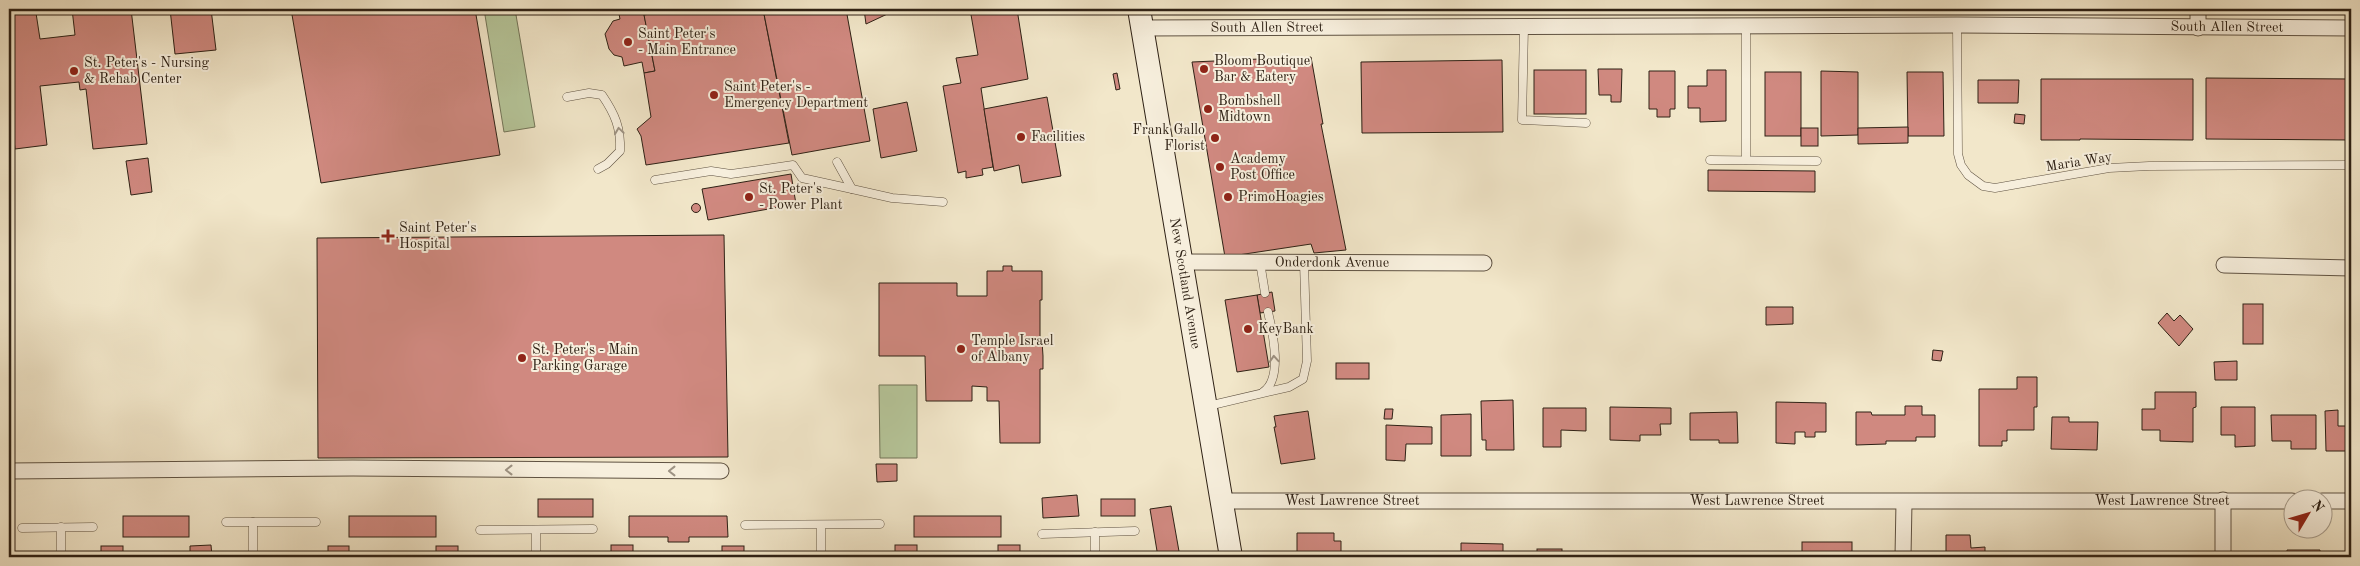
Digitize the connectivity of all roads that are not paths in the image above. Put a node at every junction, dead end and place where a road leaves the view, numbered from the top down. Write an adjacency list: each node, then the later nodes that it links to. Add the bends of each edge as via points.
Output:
1 (2198, 9): 6 (street)
2 (1140, 19): 5 (street, South Allen Street); 19 (street, New Scotland Avenue)
3 (1957, 25): 4 (street, South Allen Street); 6 (street, South Allen Street); 14 (lane, Maria Way, via 1958,154 1964,170 1982,186 2001,188 2100,170 2149,166)
4 (1746, 26): 5 (street, South Allen Street); 11 (lane)
5 (1524, 27): 9 (lane, via 1522,120)
6 (2198, 28): 7 (street, South Allen Street)
7 (2351, 28)
8 (567, 97): 15 (lane, one-way to 8, via 620,151 618,120 602,95 589,93)
9 (1586, 123)
10 (1710, 160): 11 (lane)
11 (1746, 160): 12 (lane)
12 (1817, 161)
13 (837, 162): 17 (lane)
14 (2351, 165)
15 (598, 169)
16 (655, 180): 17 (lane, via 711,171 731,174 793,164 802,178)
17 (852, 189): 18 (lane, via 892,198)
18 (943, 202)
19 (1181, 262): 20 (street, Onderdonk Avenue); 28 (street, New Scotland Avenue)
20 (1260, 262): 21 (street, Onderdonk Avenue); 25 (lane)
21 (1304, 262): 22 (street, Onderdonk Avenue); 27 (lane, via 1305,374 1293,386)
22 (1484, 262)
23 (2224, 265): 24 (street)
24 (2351, 268)
25 (1265, 293)
26 (1268, 312): 27 (lane, one-way to 26, via 1270,386 1275,372)
27 (1254, 396): 28 (lane)
28 (1206, 406): 34 (street, New Scotland Avenue)
29 (9, 471): 30 (street, one-way to 29, via 353,468)
30 (720, 471)
31 (2223, 500): 32 (street, West Lawrence Street); 36 (street, West Lawrence Street); 59 (street)
32 (2282, 500)
33 (2332, 500): 35 (street)
34 (1222, 501): 36 (street, West Lawrence Street); 57 (street, New Scotland Avenue)
35 (2351, 501)
36 (1904, 502): 58 (street)
37 (226, 522): 38 (lane)
38 (253, 522): 39 (lane); 53 (lane)
39 (316, 522)
40 (880, 524): 42 (lane)
41 (745, 525): 42 (lane)
42 (820, 525): 55 (lane)
43 (61, 527): 44 (lane); 45 (lane); 52 (lane)
44 (93, 527)
45 (22, 528)
46 (593, 529): 48 (lane)
47 (480, 530): 48 (lane)
48 (536, 530): 54 (lane)
49 (1135, 531): 50 (lane)
50 (1095, 532): 51 (lane); 56 (lane)
51 (1042, 534)
52 (61, 557)
53 (253, 557)
54 (536, 557)
55 (821, 557)
56 (1095, 557)
57 (1230, 557)
58 (1903, 557)
59 (2223, 557)

